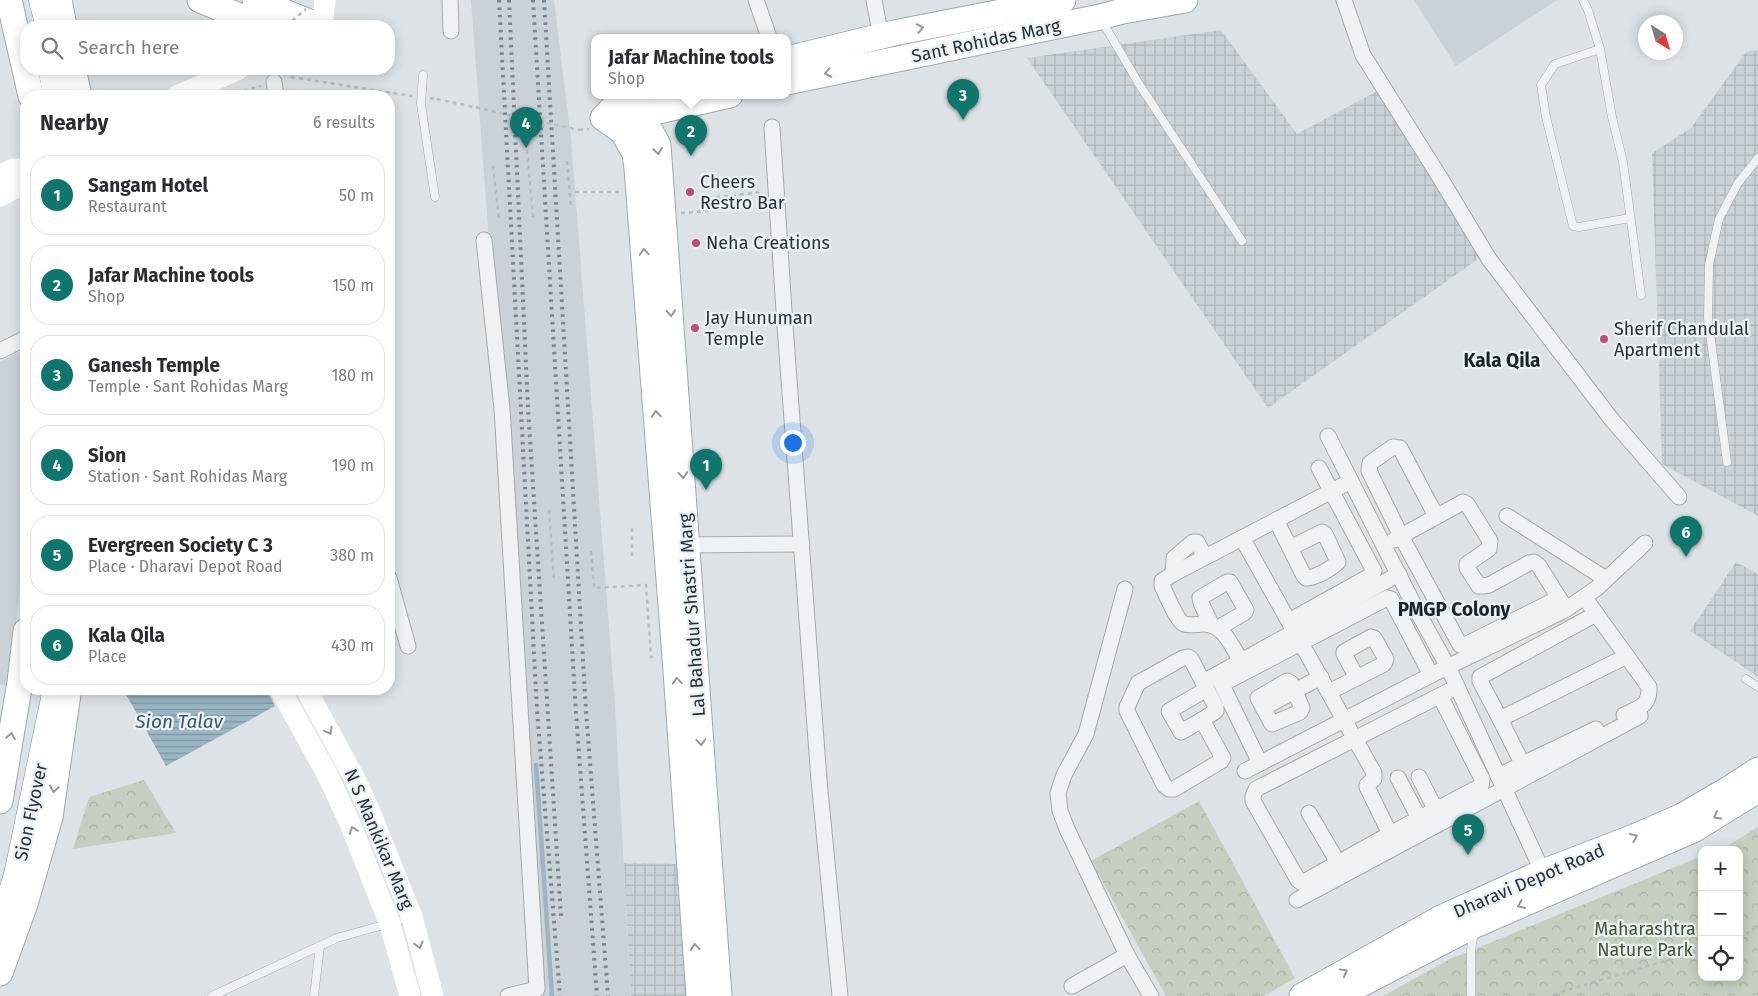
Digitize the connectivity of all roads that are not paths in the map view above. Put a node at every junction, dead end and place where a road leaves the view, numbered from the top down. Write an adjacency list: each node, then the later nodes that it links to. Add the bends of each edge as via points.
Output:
1 (38, 0): 16 (highway)
2 (43, 0): 17 (highway)
3 (59, 0): 18 (main road)
4 (200, 0): 19 (main road)
5 (255, 0): 20 (main road)
6 (325, 0): 21 (main road)
7 (450, 0): 23 (street)
8 (756, 0): 24 (street)
9 (874, 0): 25 (street)
10 (1063, 0): 22 (main road, Sant Rohidas Marg)
11 (1184, 0): 14 (main road, Sant Rohidas Marg)
12 (1344, 0): 63 (street, via 1363,55 1489,260 1612,420)
13 (1583, 0): 27 (lane)
14 (1116, 7): 26 (main road, Sant Rohidas Marg); 54 (lane, via 1139,84)
15 (7, 10): 28 (main road)
16 (42, 20)
17 (48, 20)
18 (63, 20)
19 (249, 20)
20 (313, 20)
21 (316, 20)
22 (962, 20): 25 (main road, Sant Rohidas Marg, one-way to 22); 26 (main road)
23 (451, 31)
24 (767, 34)
25 (871, 39): 29 (main road, Sant Rohidas Marg); 30 (main road)
26 (966, 45): 30 (main road, Sant Rohidas Marg)
27 (1600, 49): 52 (lane, via 1623,162); 52 (lane, via 1555,64 1541,85 1546,117 1572,226)
28 (20, 55)
29 (791, 58)
30 (867, 65): 37 (main road, Sant Rohidas Marg, one-way to 37)
31 (26, 75): 38 (main road)
32 (53, 75): 39 (highway)
33 (61, 75): 40 (highway)
34 (74, 75): 41 (main road)
35 (225, 75): 42 (main road)
36 (423, 75): 51 (lane, via 421,104)
37 (791, 81)
38 (30, 90)
39 (57, 90)
40 (65, 90)
41 (78, 90)
42 (191, 90)
43 (705, 99): 44 (main road)
44 (625, 112): 71 (main road, Lal Bahadur Shastri Marg, one-way to 71, via 652,131 658,145); 81 (main road, Lal Bahadur Shastri Marg, one-way to 44, via 637,169)
45 (772, 127): 70 (street)
46 (1758, 158): 59 (lane, via 1738,183 1719,219 1708,265 1708,318)
47 (20, 170): 48 (main road, via 13,169)
48 (0, 176)
49 (20, 185): 50 (main road)
50 (0, 196)
51 (434, 197)
52 (1630, 218): 55 (lane)
53 (484, 240): 144 (street, via 502,409 537,989)
54 (1242, 241)
55 (1641, 295)
56 (20, 341): 57 (street)
57 (0, 351)
58 (1328, 436): 61 (street)
59 (1727, 462)
60 (1319, 468): 62 (street)
61 (1351, 481): 62 (street); 72 (street)
62 (1331, 491): 66 (street); 77 (street, via 1374,571)
63 (1679, 497)
64 (1436, 516): 67 (street); 67 (street, via 1400,448 1393,447 1371,462 1368,468); 80 (street, via 1463,502 1490,541 1489,549 1467,564 1479,586 1489,585 1534,562)
65 (1507, 516): 75 (street)
66 (1276, 520): 68 (street); 73 (street)
67 (1401, 536): 72 (street); 80 (street, via 1460,645)
68 (1242, 538): 83 (street); 87 (street, via 1162,581 1179,619 1189,625 1215,626 1225,635)
69 (1645, 543): 75 (street)
70 (802, 544): 71 (street); 147 (street, via 819,780)
71 (688, 545): 81 (main road, Lal Bahadur Shastri Marg)
72 (1385, 546): 74 (street)
73 (1290, 548)
74 (1399, 574): 77 (street); 88 (street)
75 (1606, 579): 78 (street)
76 (1125, 589): 137 (street, via 1086,734 1058,793 1060,810)
77 (1363, 595): 83 (street); 89 (street, via 1391,600)
78 (1584, 597): 80 (street); 82 (street)
79 (395, 599): 84 (street)
80 (1562, 604): 88 (street)
81 (682, 609): 145 (main road, Lal Bahadur Shastri Marg, one-way to 81, via 676,657); 146 (main road, Lal Bahadur Shastri Marg, one-way to 146)
82 (1596, 614): 86 (street); 108 (street, via 1480,677)
83 (1295, 632): 85 (street); 90 (street)
84 (408, 646)
85 (1276, 649): 87 (street); 92 (street)
86 (1627, 656): 108 (street); 113 (street, via 1649,687 1646,703)
87 (1241, 661): 92 (street)
88 (1448, 667): 89 (street); 96 (street)
89 (1431, 675): 107 (street)
90 (1321, 677): 98 (street); 105 (street)
91 (1357, 678): 98 (street)
92 (1219, 679): 95 (street); 112 (street)
93 (1746, 679): 97 (lane)
94 (20, 682): 121 (main road, one-way to 94)
95 (1205, 686): 109 (street, via 1217,710); 109 (street, via 1169,711 1181,732); 109 (street, via 1190,659 1183,658 1138,683 1127,707 1164,785 1169,789 1222,760)
96 (1457, 687): 104 (street); 119 (street)
97 (1758, 687)
98 (1329, 692): 107 (street)
99 (43, 695): 130 (highway, Sion Flyover, via 25,814)
100 (56, 695): 135 (highway, Sion Flyover, via 18,875)
101 (68, 695): 138 (main road, one-way to 138, via 50,817 25,904)
102 (283, 695): 116 (main road, N S Mankikar Marg)
103 (309, 695): 111 (main road, N S Mankikar Marg, one-way to 111)
104 (1440, 696): 110 (street); 123 (street, via 1482,782 1478,789)
105 (1263, 708)
106 (1640, 716): 119 (street)
107 (1345, 719): 110 (street); 112 (street)
108 (1500, 719): 113 (street)
109 (1202, 720)
110 (1355, 738): 125 (street, via 1374,773 1374,779 1367,787); 128 (street, via 1256,789 1253,796 1300,882)
111 (346, 763): 116 (main road); 126 (main road, N S Mankikar Marg)
112 (1260, 763): 115 (street)
113 (1522, 765): 119 (street)
114 (1758, 770): 129 (main road, Dharavi Depot Road, one-way to 114, via 1682,816)
115 (1245, 771)
116 (327, 774): 127 (main road, N S Mankikar Marg, one-way to 116)
117 (1419, 777): 123 (street)
118 (1398, 778): 124 (street)
119 (1501, 783): 123 (street); 129 (street)
120 (1758, 790): 129 (main road, one-way to 129, via 1693,830)
121 (0, 801)
122 (1309, 813): 128 (street)
123 (1439, 815): 124 (street); 128 (street)
124 (1419, 818): 125 (street)
125 (1390, 834): 128 (street)
126 (387, 854): 127 (main road); 132 (main road, N S Mankikar Marg)
127 (366, 862): 133 (main road, N S Mankikar Marg)
128 (1341, 869): 131 (street)
129 (1548, 881): 134 (main road, one-way to 134); 149 (main road, Dharavi Depot Road, one-way to 129, via 1441,918)
130 (0, 899)
131 (1297, 900)
132 (412, 917): 133 (lane); 143 (main road, N S Mankikar Marg, one-way to 143)
133 (390, 924): 136 (lane, via 337,938); 142 (main road, N S Mankikar Marg)
134 (1475, 925): 150 (main road); 151 (lane, via 1471,950)
135 (0, 934)
136 (320, 946): 140 (lane); 141 (lane)
137 (1127, 955): 139 (street); 148 (street)
138 (0, 973)
139 (1072, 986)
140 (212, 996)
141 (314, 996)
142 (410, 996)
143 (433, 996)
144 (508, 996)
145 (699, 996)
146 (719, 996)
147 (840, 996)
148 (1151, 996)
149 (1302, 996)
150 (1338, 996)
151 (1471, 996)

